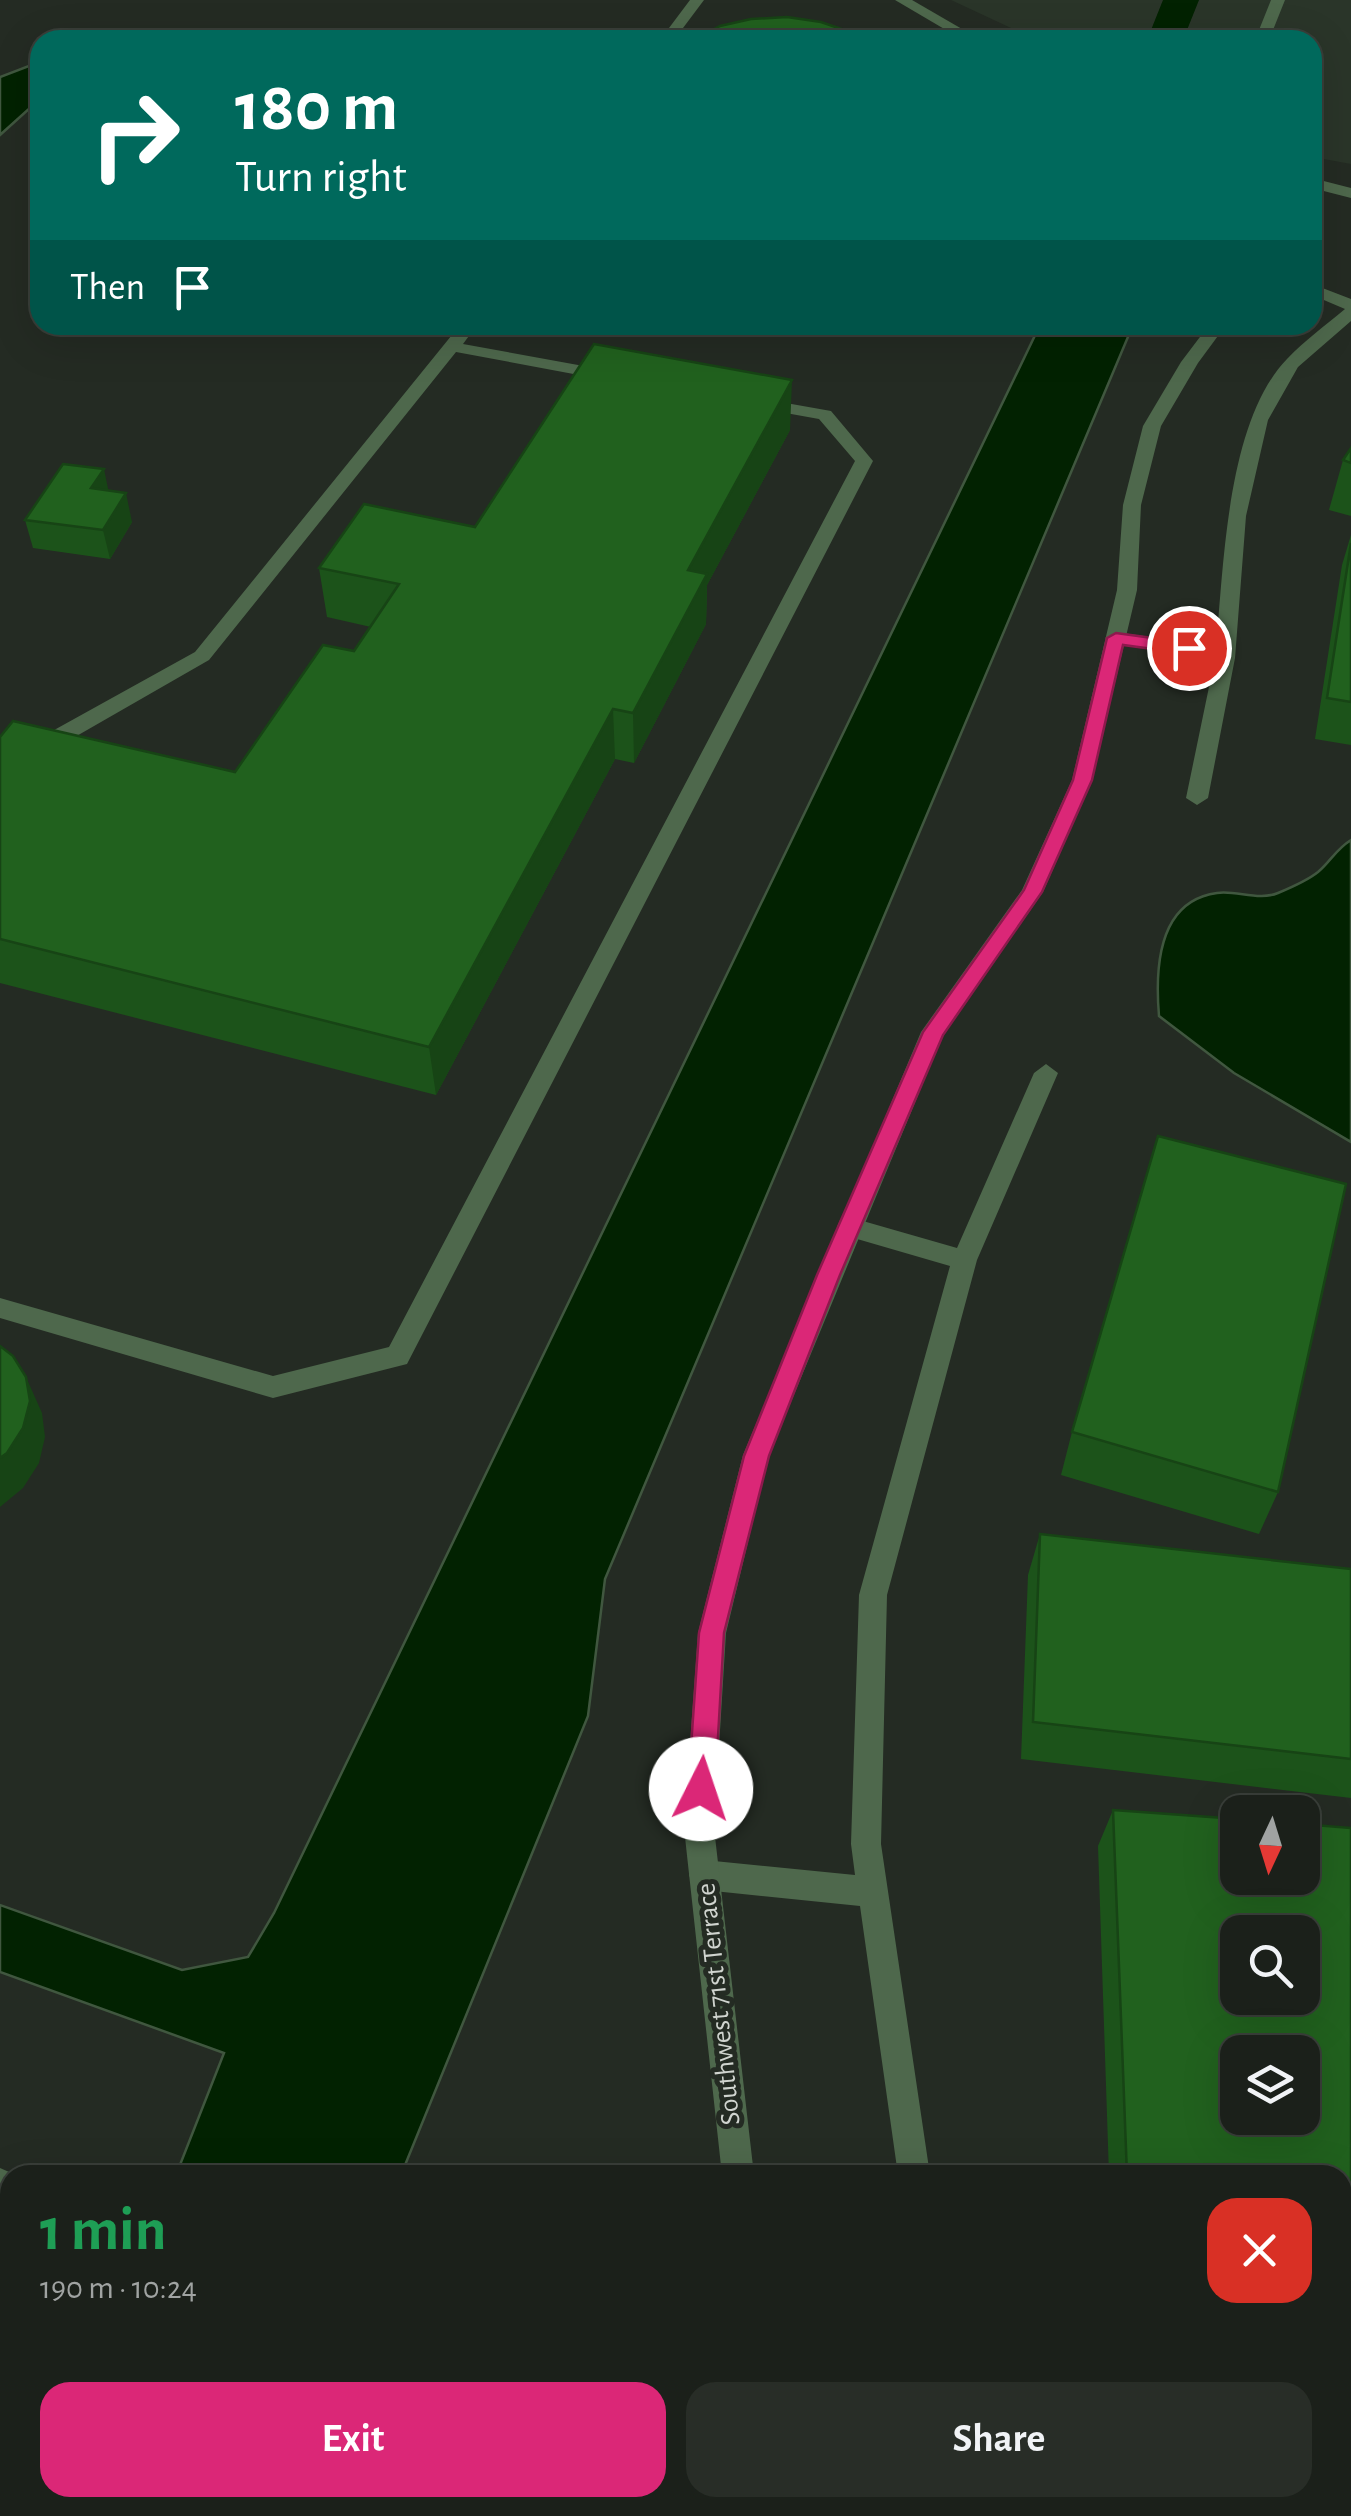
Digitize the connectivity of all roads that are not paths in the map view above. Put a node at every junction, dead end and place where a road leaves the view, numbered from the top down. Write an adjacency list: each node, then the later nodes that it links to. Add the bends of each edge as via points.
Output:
1 (698, 0): 4 (street)
2 (902, 0): 5 (street)
3 (1278, 0): 6 (street)
4 (676, 30)
5 (956, 30)
6 (1266, 30)
7 (1322, 186): 8 (street)
8 (1351, 193)
9 (1322, 294): 10 (street)
10 (1351, 308): 17 (street, via 1291,364 1259,420 1237,516)
11 (462, 335): 13 (street)
12 (1210, 335): 16 (street, Southwest 71st Terrace, via 1152,426 1132,504 1127,590)
13 (454, 347): 14 (street); 18 (street, via 202,656)
14 (629, 379)
15 (727, 397): 23 (street, via 825,415 864,461 398,1356 272,1387)
16 (1116, 638): 17 (street); 21 (street, Southwest 71st Terrace, via 1082,780 1032,892 934,1032)
17 (1225, 653): 19 (street)
18 (0, 773)
19 (1198, 798)
20 (1046, 1074): 22 (street)
21 (849, 1228): 22 (street); 24 (street, Southwest 71st Terrace, via 756,1456 712,1633 698,1828)
22 (964, 1260): 25 (street, via 872,1594 866,1844)
23 (0, 1308)
24 (704, 1876): 25 (street); 26 (street, Southwest 71st Terrace)
25 (872, 1892): 27 (street)
26 (737, 2165)
27 (913, 2165)

